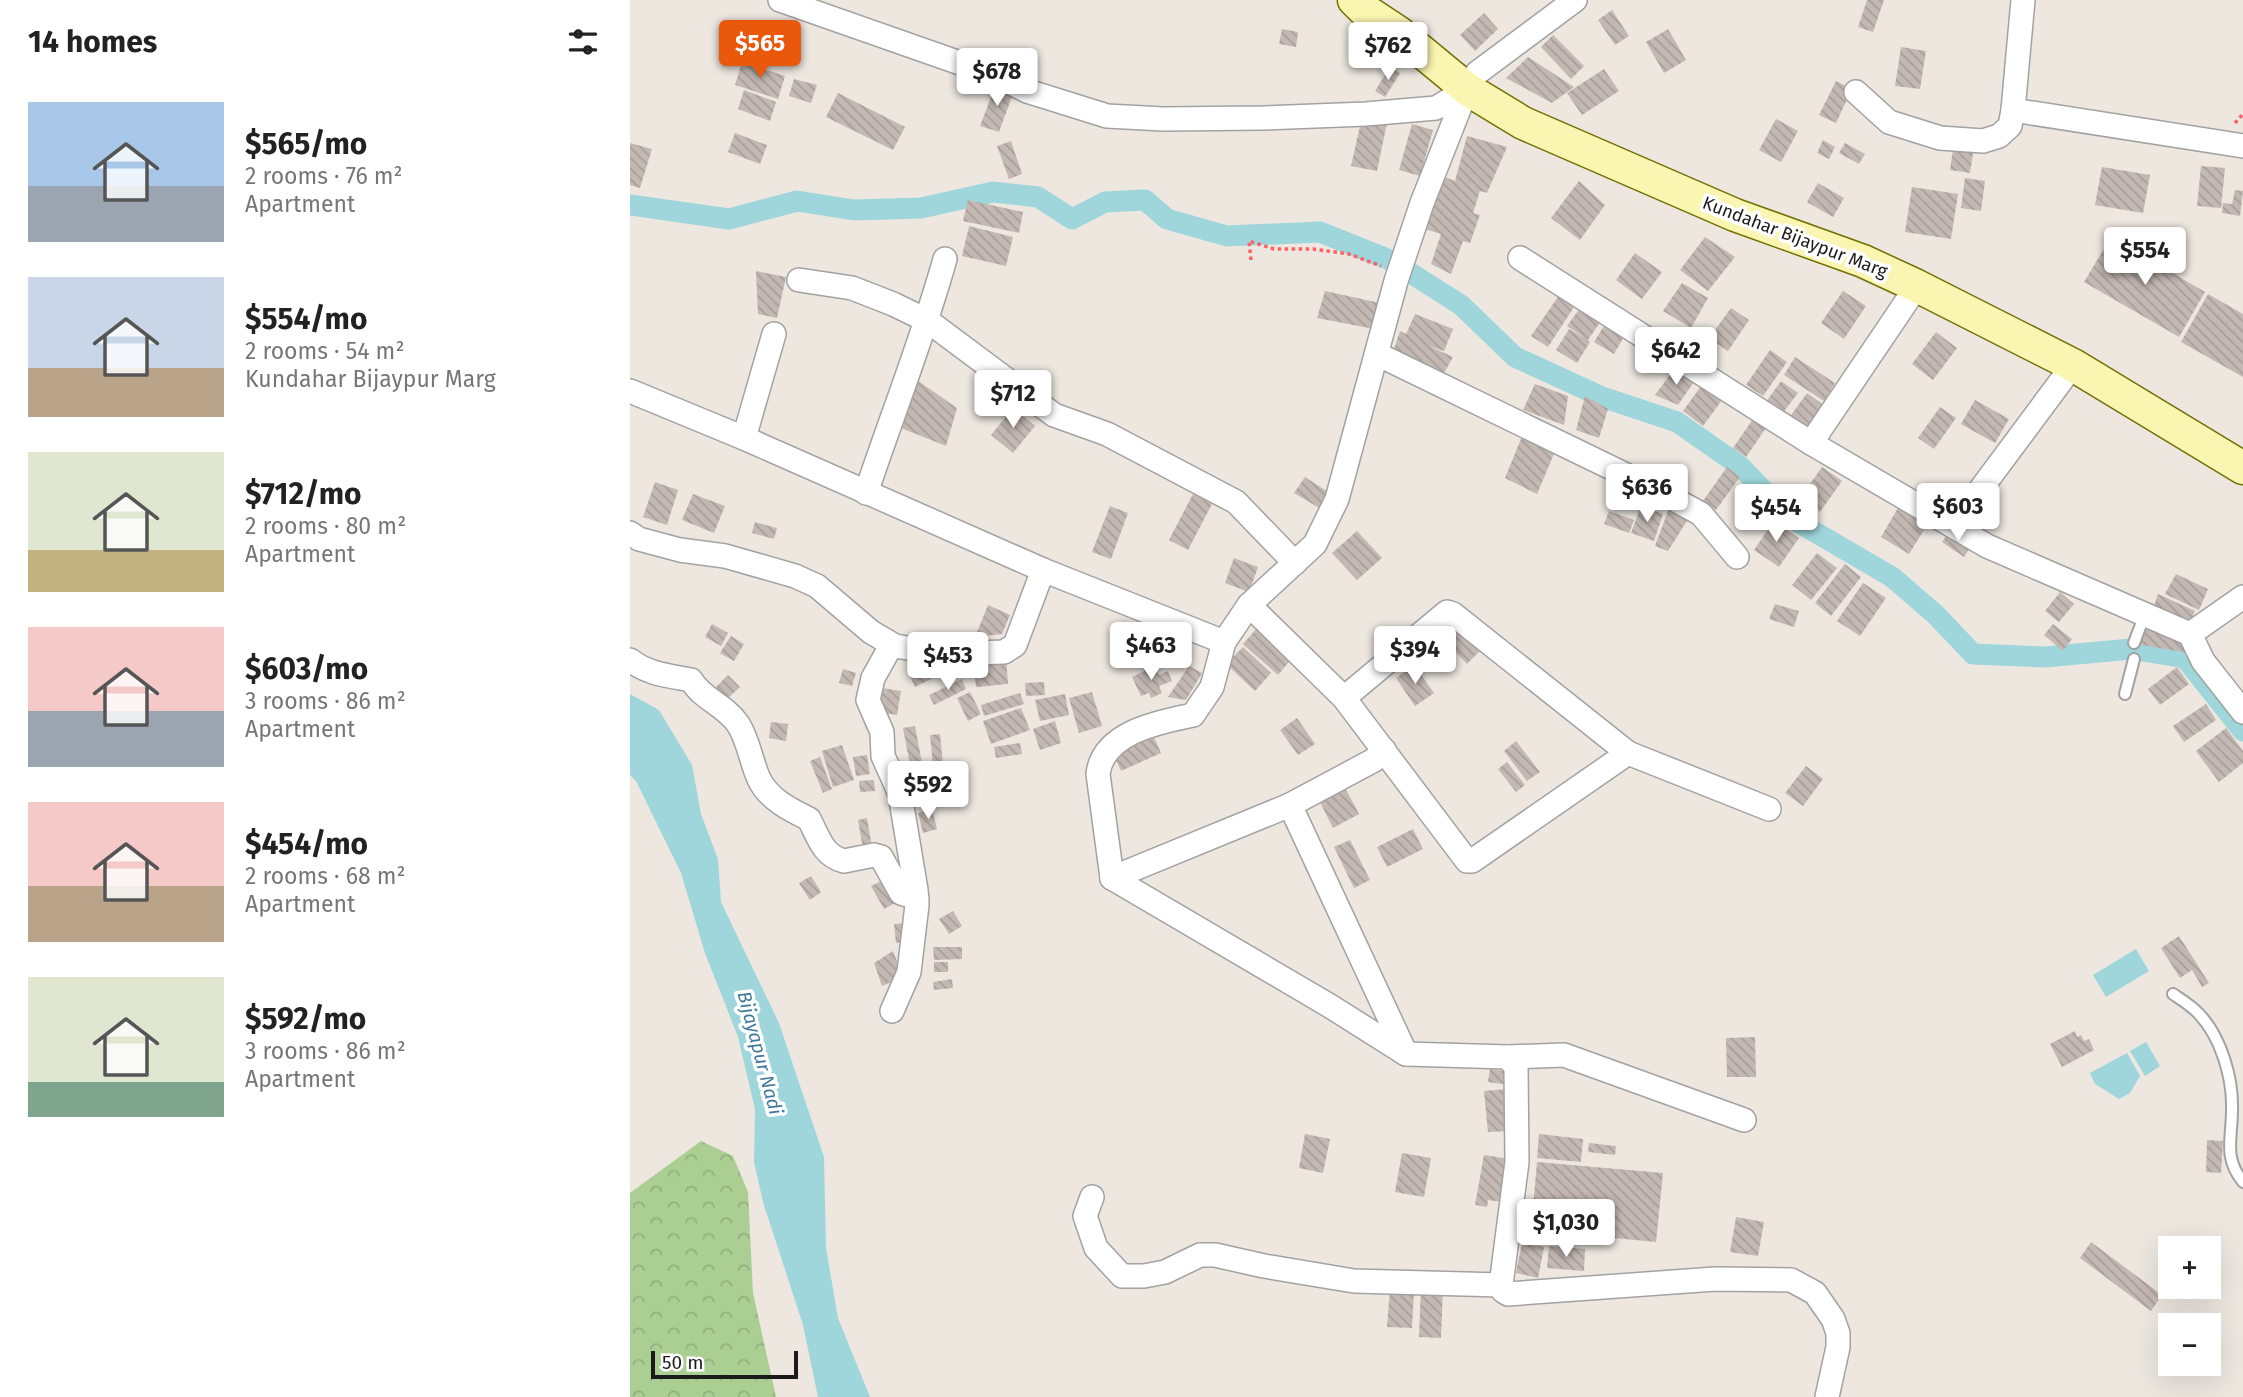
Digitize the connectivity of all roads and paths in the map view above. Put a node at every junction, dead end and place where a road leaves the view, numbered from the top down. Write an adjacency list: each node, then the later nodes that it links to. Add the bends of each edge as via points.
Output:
1 (780, 0): 5 (street)
2 (1354, 0): 6 (main road, Kundahar Bijaypur Marg)
3 (1576, 0): 6 (street, via 1477,73)
4 (2024, 0): 8 (street)
5 (814, 5): 6 (street, via 1027,91 1107,116 1263,118 1389,112 1436,108)
6 (1467, 89): 13 (street); 15 (main road, Kundahar Bijaypur Marg, via 1523,123 1636,173)
7 (1856, 92): 8 (street, via 1889,122 1940,138 1983,141 1999,136 2010,126)
8 (2013, 110): 9 (street)
9 (2243, 146)
10 (1520, 258): 22 (street)
11 (945, 259): 16 (street)
12 (1251, 260): 13 (path, via 1249,241 1275,249 1349,254)
13 (1401, 268): 18 (street)
14 (799, 280): 16 (street, via 852,288)
15 (1917, 286): 19 (main road, Kundahar Bijaypur Marg); 22 (street)
16 (928, 321): 24 (street); 28 (street, via 1054,415 1107,434 1236,502)
17 (774, 334): 21 (street)
18 (1377, 354): 27 (street, via 1701,514); 28 (street, via 1337,499 1315,544)
19 (2074, 365): 23 (main road, Kundahar Bijaypur Marg); 25 (street)
20 (630, 391): 21 (street)
21 (744, 438): 24 (street)
22 (1811, 443): 25 (street)
23 (2243, 468)
24 (866, 493): 29 (street)
25 (1954, 525): 32 (street, via 1987,546)
26 (630, 533): 36 (street, via 680,550 725,555 795,576 817,586 870,632)
27 (1737, 557)
28 (1295, 563): 31 (street)
29 (1043, 570): 34 (street); 36 (street, via 1011,649 945,654)
30 (2243, 597): 33 (street)
31 (1249, 605): 34 (street); 40 (street)
32 (2145, 614): 33 (street); 35 (lane)
33 (2190, 634): 41 (street, via 2203,661)
34 (1224, 642): 46 (street, via 1212,687 1193,715 1156,723 1119,740 1100,760)
35 (2134, 643)
36 (895, 646): 47 (street, via 873,678 868,700 902,802)
37 (2134, 659): 39 (lane)
38 (630, 660): 47 (street, via 662,675 691,680 697,691 738,724 760,782 788,810 809,819 825,849 844,861 876,855 901,893)
39 (2125, 694)
40 (1344, 698): 42 (street); 43 (street, via 1447,612)
41 (2243, 712)
42 (1384, 750): 43 (street, via 1467,861); 44 (street, via 1374,760)
43 (1628, 753): 45 (street)
44 (1290, 804): 46 (street); 50 (street)
45 (1769, 809)
46 (1112, 878): 50 (street)
47 (917, 898): 49 (street, via 909,972)
48 (2173, 994): 53 (lane, via 2200,1014 2224,1061 2232,1107 2231,1163)
49 (892, 1011)
50 (1406, 1054): 51 (street)
51 (1508, 1057): 52 (street, via 1564,1055); 55 (street, via 1516,1067 1517,1162)
52 (1744, 1120)
53 (2243, 1182)
54 (1092, 1197): 55 (street, via 1084,1216 1096,1248 1122,1276 1165,1272 1200,1255 1215,1255 1354,1281)
55 (1501, 1285): 56 (street, via 1508,1294 1715,1279 1791,1280 1815,1293 1838,1333)
56 (1827, 1397)

